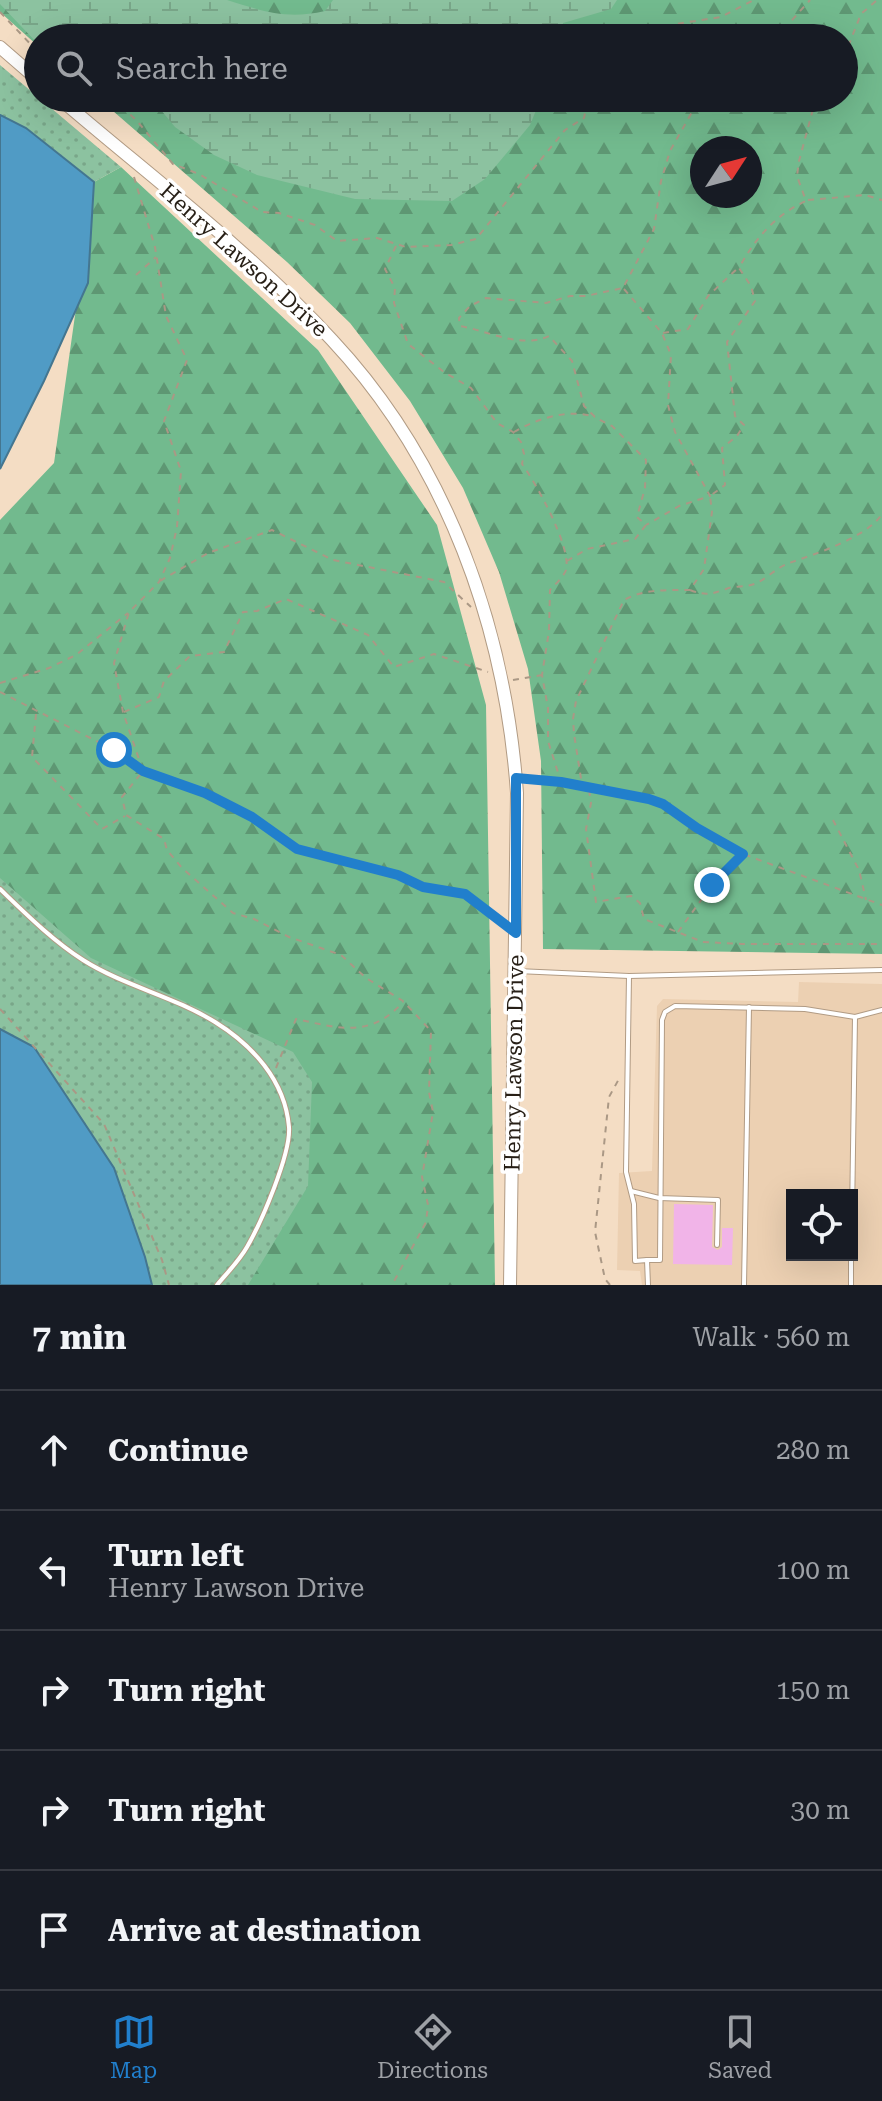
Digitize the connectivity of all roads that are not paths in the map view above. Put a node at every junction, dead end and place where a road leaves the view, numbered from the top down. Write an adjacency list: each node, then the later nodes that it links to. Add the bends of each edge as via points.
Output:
1 (0, 47): 2 (main road)
2 (24, 68)
3 (75, 112): 6 (main road, Henry Lawson Drive, via 304,310 346,355 420,461 481,595 503,682 516,778)
4 (0, 889): 17 (lane, via 84,961 213,1021 244,1042 272,1077 285,1110 287,1141 247,1247)
5 (882, 970): 7 (lane)
6 (515, 971): 7 (lane); 18 (main road, Henry Lawson Drive)
7 (629, 976): 12 (lane, via 626,1172)
8 (749, 1007): 10 (lane); 13 (lane, via 680,1006 663,1017); 20 (lane)
9 (882, 1010): 10 (lane)
10 (855, 1017): 11 (lane)
11 (852, 1189)
12 (631, 1191): 13 (lane); 15 (lane, via 635,1261)
13 (659, 1198): 14 (lane, via 718,1200); 15 (lane, via 660,1260)
14 (717, 1245)
15 (647, 1260): 19 (lane)
16 (851, 1261): 21 (lane)
17 (217, 1285)
18 (510, 1285)
19 (648, 1285)
20 (744, 1285)
21 (851, 1285)

